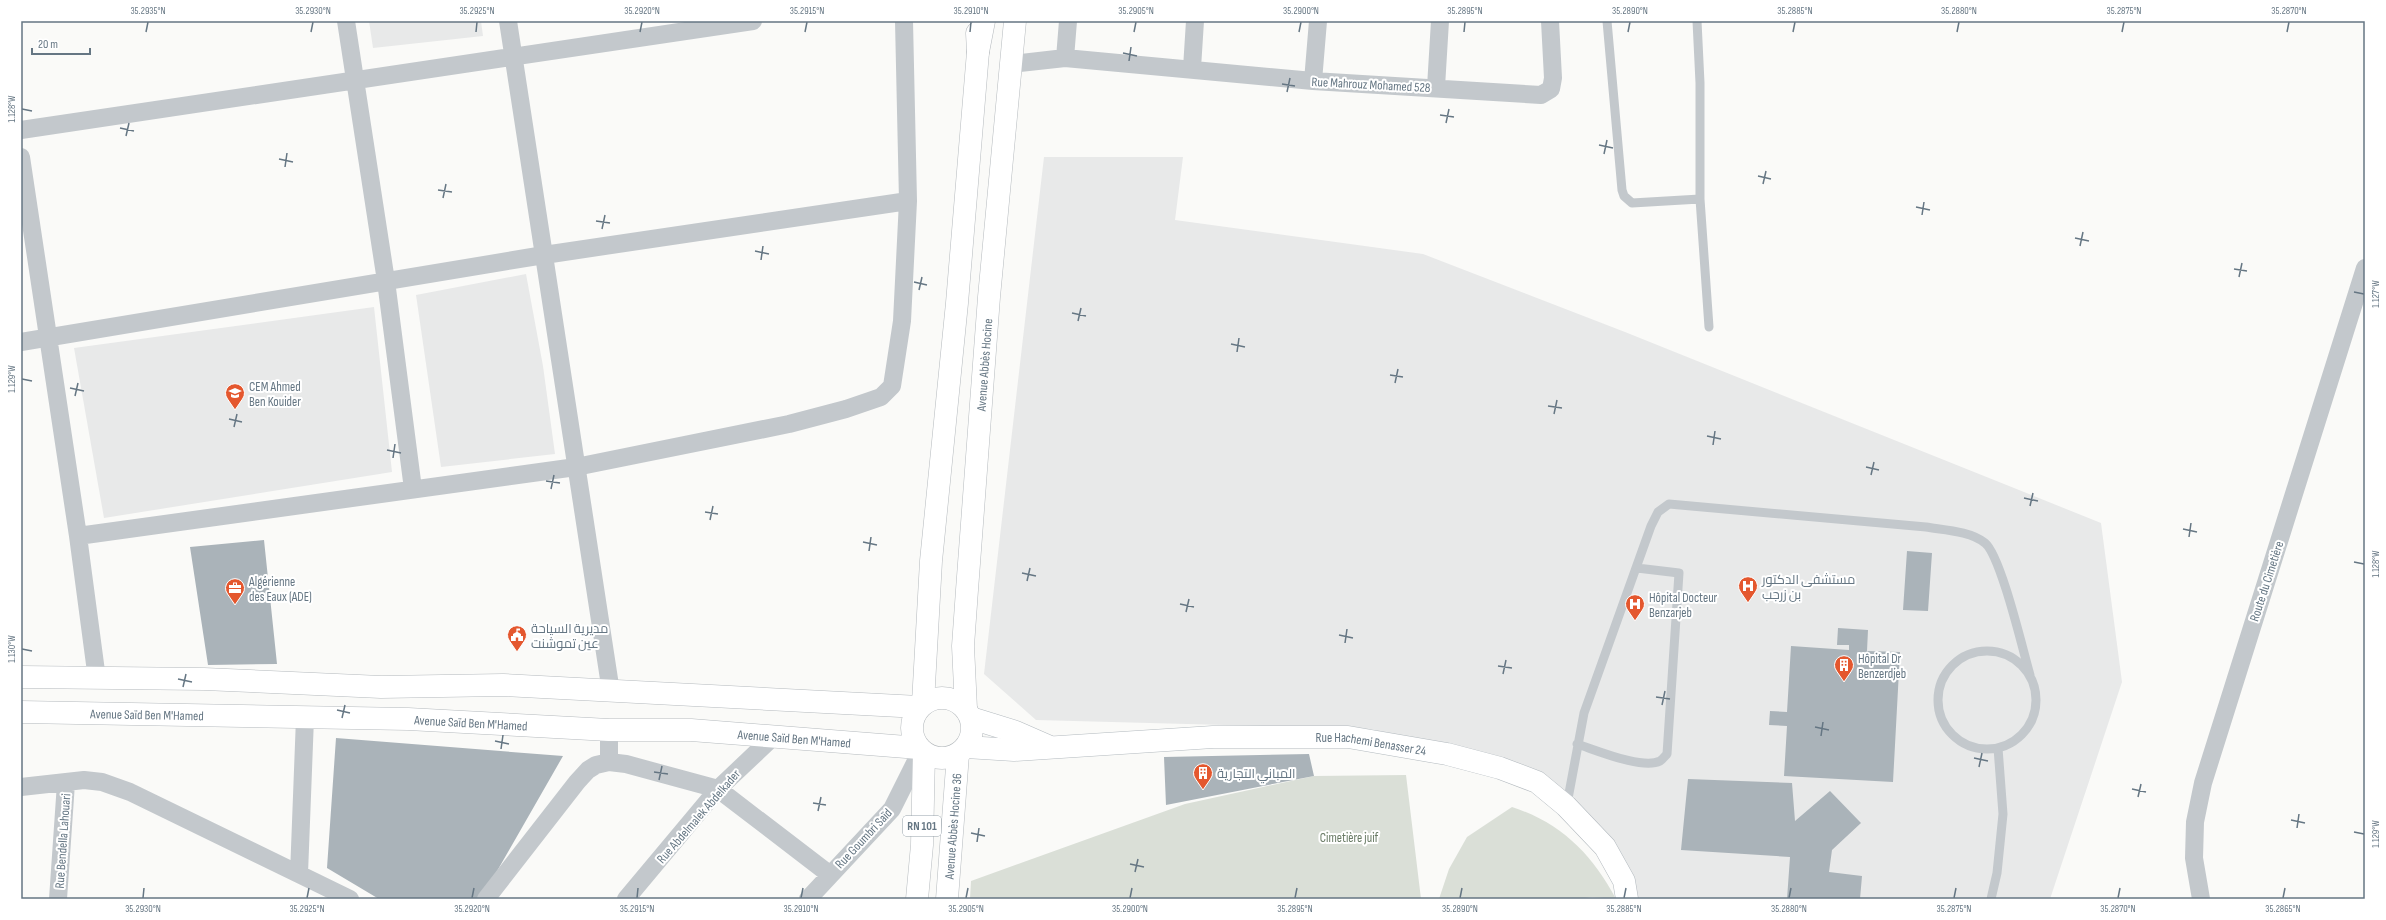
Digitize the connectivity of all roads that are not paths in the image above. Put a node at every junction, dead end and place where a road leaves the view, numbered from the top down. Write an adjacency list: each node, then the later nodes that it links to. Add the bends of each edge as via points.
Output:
1 (346, 21): 20 (street)
2 (508, 21): 16 (street)
3 (753, 21): 16 (street)
4 (904, 21): 26 (street)
5 (975, 21): 15 (main road)
6 (984, 21): 15 (main road)
7 (1015, 21): 18 (main road, Avenue Abbès Hocine)
8 (1068, 21): 17 (street)
9 (1195, 21): 19 (street)
10 (1318, 21): 21 (street)
11 (1440, 21): 22 (street)
12 (1550, 21): 22 (street, Rue Mahrouz Mohamed 528, via 1553,78 1547,94)
13 (1607, 21): 25 (lane, via 1624,196 1632,203)
14 (1697, 21): 25 (lane)
15 (978, 52): 41 (main road, via 957,303 931,561)
16 (513, 57): 20 (street); 27 (street)
17 (1058, 59): 18 (street, Rue Mahrouz Mohamed 528); 19 (street, Rue Mahrouz Mohamed 528)
18 (1011, 64): 43 (main road, Avenue Abbès Hocine, via 989,297 963,646)
19 (1192, 68): 21 (street, Rue Mahrouz Mohamed 528)
20 (356, 80): 23 (street); 29 (street)
21 (1313, 81): 22 (street, Rue Mahrouz Mohamed 528)
22 (1436, 87)
23 (21, 130)
24 (21, 157): 31 (street)
25 (1700, 199): 30 (lane)
26 (908, 201): 27 (street); 33 (street, via 902,321 897,359 892,386 880,397 789,424)
27 (544, 255): 29 (street); 33 (street)
28 (2365, 268): 68 (street, Route du Cimetière, via 2203,783 2195,822 2194,858)
29 (386, 281): 31 (street); 34 (street)
30 (1709, 327)
31 (48, 338): 32 (street); 35 (street)
32 (21, 342)
33 (576, 467): 34 (street); 40 (street)
34 (413, 489): 35 (street)
35 (78, 536): 39 (street)
36 (1637, 568): 37 (lane, via 1658,512 1669,504 1848,519 1965,534 1985,543 1994,557 2012,608); 47 (lane, via 1589,698); 47 (lane, via 1679,573 1667,754 1661,761 1649,763 1620,758)
37 (2030, 675): 49 (lane, via 2036,697 2032,720 2024,733 2012,743); 49 (lane, via 2020,663 2007,655 1992,651 1975,652 1960,659 1948,671 1940,686 1938,703 1942,720 1951,734 1965,744 1981,749)
38 (21, 677): 39 (main road)
39 (97, 679): 40 (main road, via 204,680 381,687 503,685)
40 (611, 692): 41 (main road)
41 (921, 705): 43 (main road, via 941,697 959,702); 51 (main road, via 915,713 911,728)
42 (21, 712): 44 (main road, Avenue Saïd Ben M'Hamed)
43 (968, 713): 48 (main road); 50 (main road, via 972,728)
44 (305, 718): 45 (main road, Avenue Saïd Ben M'Hamed, via 408,719); 57 (street)
45 (609, 730): 46 (main road, Avenue Saïd Ben M'Hamed, via 691,730); 52 (street)
46 (773, 736): 51 (main road, Avenue Saïd Ben M'Hamed); 55 (street, Rue Abdelmalek Abdelkader)
47 (1577, 744): 56 (lane)
48 (1049, 746): 50 (main road, Rue Hachemi Benasser 24, via 1014,750); 56 (main road, Rue Hachemi Benasser 24, via 1213,737 1348,737 1447,754 1500,768 1537,782)
49 (1998, 748): 67 (lane, via 2003,814)
50 (962, 750): 51 (main road, via 941,758); 65 (main road, Avenue Abbès Hocine 36 / RN 101)
51 (921, 751): 58 (street, Rue Goumbri Saïd, via 892,809); 64 (main road, RN 101, via 922,845)
52 (609, 762): 55 (street, via 626,764); 61 (street, via 592,768 577,782)
53 (66, 783): 54 (street); 57 (street, via 84,780 102,782 130,792); 59 (street, Rue Bendella Lahouari)
54 (21, 787)
55 (718, 789): 58 (street); 62 (street, Rue Abdelmalek Abdelkader)
56 (1566, 806): 66 (main road, Rue Hachemi Benasser 24, via 1605,847 1624,881)
57 (299, 874): 60 (street)
58 (830, 874): 63 (street, Rue Goumbri Saïd)
59 (58, 899)
60 (350, 899)
61 (486, 899)
62 (626, 899)
63 (808, 899)
64 (917, 899)
65 (947, 899)
66 (1628, 899)
67 (1991, 899)
68 (2201, 899)

